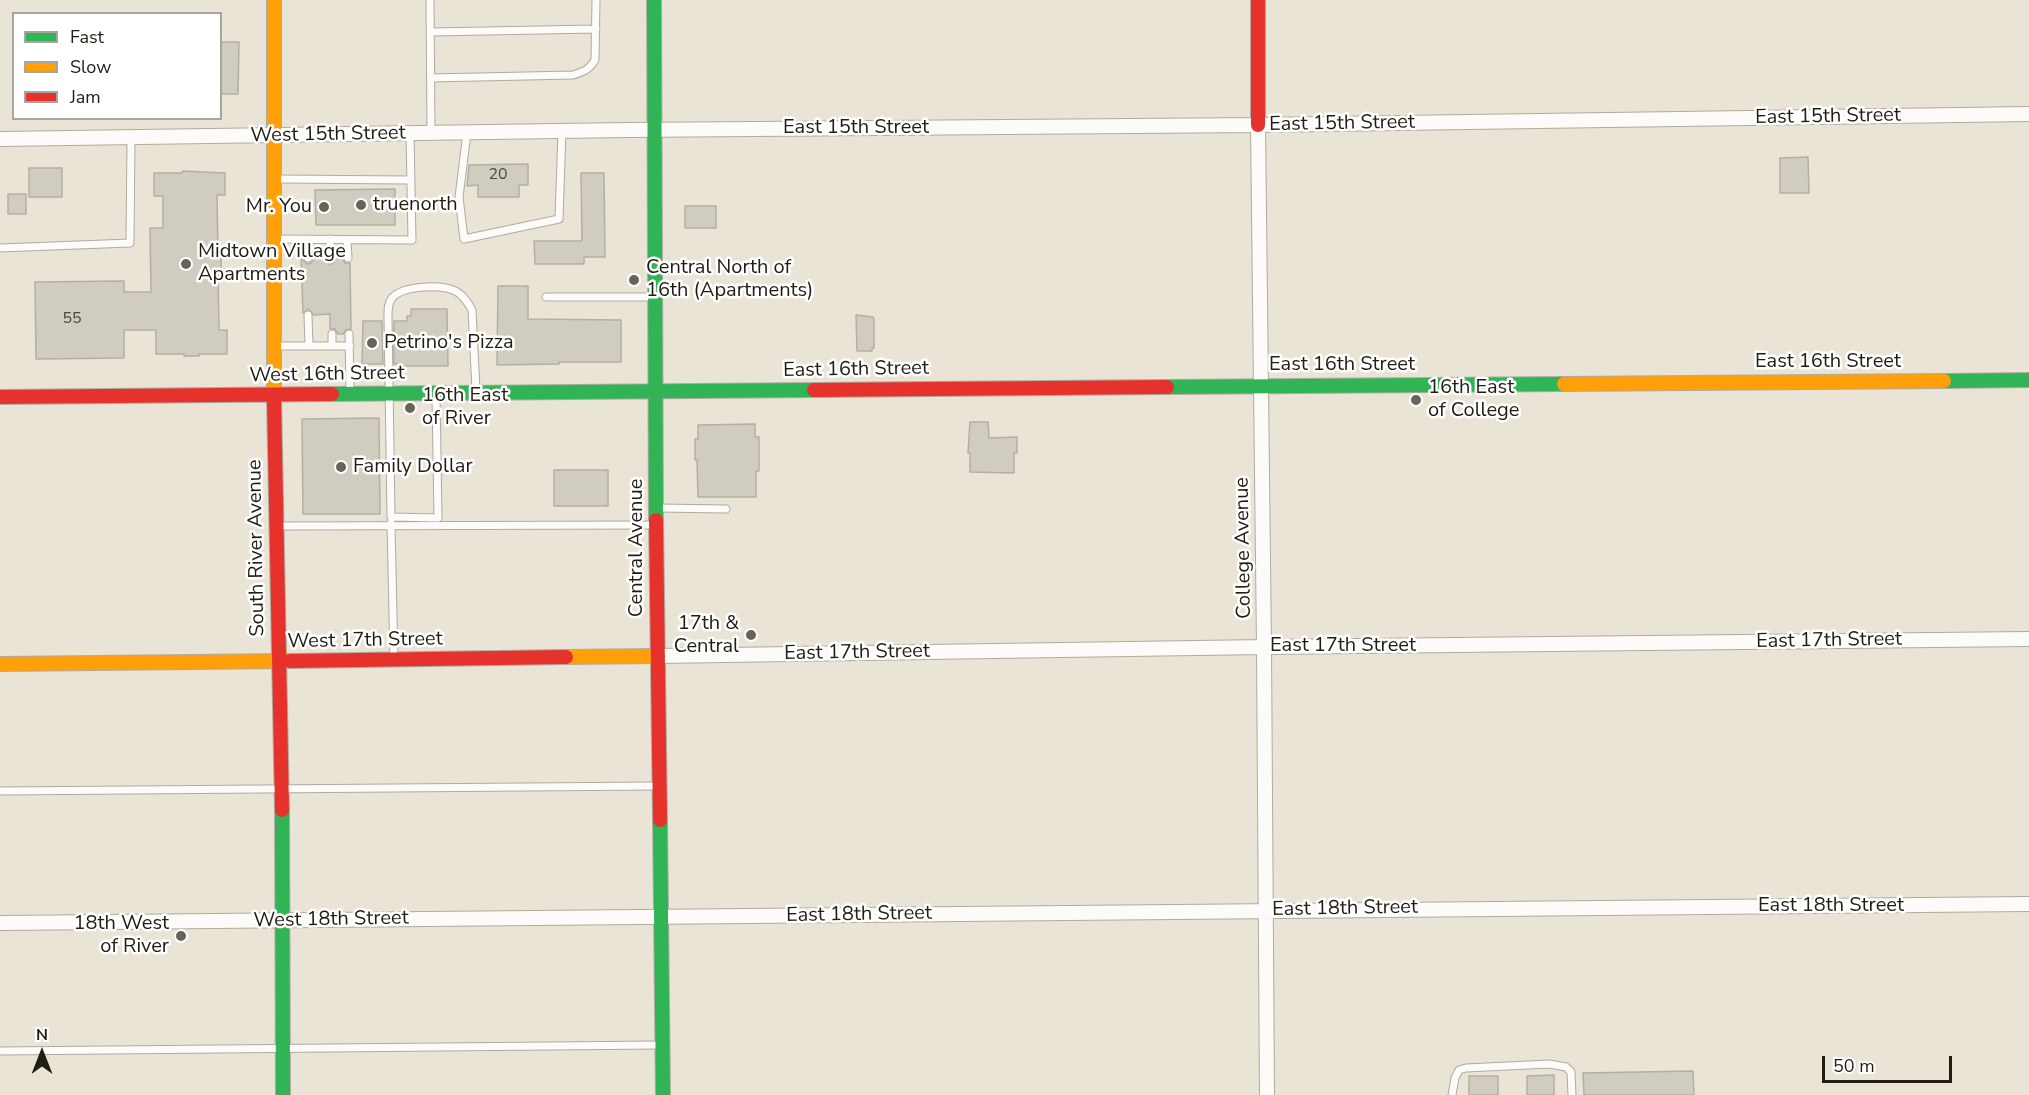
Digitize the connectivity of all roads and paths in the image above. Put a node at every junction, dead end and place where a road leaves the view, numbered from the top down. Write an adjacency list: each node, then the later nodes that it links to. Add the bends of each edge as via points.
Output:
1 (274, 0): 16 (main road, South River Avenue)
2 (430, 0): 7 (lane)
3 (596, 0): 6 (lane)
4 (654, 0): 11 (main road, Central Avenue)
5 (1258, 0): 10 (main road, College Avenue)
6 (596, 29): 7 (lane); 8 (lane, via 595,60 584,72)
7 (430, 32): 8 (lane)
8 (431, 78): 13 (lane)
9 (2029, 114): 10 (street, East 15th Street)
10 (1258, 125): 11 (street, East 15th Street); 39 (street, College Avenue)
11 (655, 129): 12 (street, West 15th Street); 30 (main road, Central Avenue)
12 (562, 131): 14 (street, West 15th Street); 14 (lane, via 559,219 464,239 459,197)
13 (431, 133): 14 (street, West 15th Street); 15 (street, West 15th Street)
14 (466, 133)
15 (410, 134): 16 (street, West 15th Street); 20 (lane)
16 (275, 135): 17 (street, West 15th Street); 19 (main road, South River Avenue)
17 (131, 138): 18 (street, West 15th Street); 25 (lane, via 130,243)
18 (0, 139)
19 (275, 179): 20 (lane); 21 (main road, South River Avenue)
20 (411, 180): 24 (lane, via 412,240)
21 (275, 239): 22 (lane); 34 (main road, South River Avenue)
22 (308, 239): 23 (lane); 26 (lane)
23 (330, 239): 24 (lane); 27 (lane)
24 (347, 240): 28 (lane)
25 (0, 248)
26 (308, 258)
27 (330, 258)
28 (348, 258)
29 (546, 297): 30 (lane)
30 (655, 297): 40 (main road, Central Avenue)
31 (308, 315): 35 (lane)
32 (332, 334): 36 (lane)
33 (349, 334): 37 (lane)
34 (274, 346): 35 (lane); 45 (main road, South River Avenue)
35 (309, 346): 36 (lane)
36 (332, 346): 37 (lane)
37 (350, 346): 44 (lane)
38 (2029, 380): 39 (main road, East 16th Street)
39 (1261, 385): 40 (main road, East 16th Street); 54 (street, College Avenue)
40 (655, 391): 43 (main road, West 16th Street); 47 (main road, Central Avenue)
41 (389, 393): 42 (main road, West 16th Street); 43 (lane, via 388,304 400,292 425,287 456,291 472,310); 44 (main road, West 16th Street); 49 (lane)
42 (436, 393): 43 (main road, West 16th Street); 49 (lane, via 438,518)
43 (476, 393)
44 (350, 394): 45 (main road, West 16th Street)
45 (274, 395): 46 (main road, West 16th Street); 51 (main road, South River Avenue)
46 (0, 397)
47 (657, 508): 48 (lane); 50 (main road, Central Avenue)
48 (726, 509)
49 (391, 517): 52 (lane)
50 (657, 525): 52 (lane); 55 (main road, Central Avenue)
51 (276, 526): 52 (lane); 57 (main road, South River Avenue)
52 (391, 526): 56 (lane)
53 (2029, 639): 54 (street, East 17th Street)
54 (1264, 646): 55 (street, East 17th Street); 63 (street, College Avenue)
55 (658, 656): 56 (main road, West 17th Street); 59 (main road, Central Avenue)
56 (394, 660): 57 (main road, West 17th Street)
57 (278, 662): 58 (main road, West 17th Street); 60 (main road, South River Avenue)
58 (0, 664)
59 (659, 786): 60 (lane); 64 (main road, Central Avenue)
60 (282, 789): 61 (lane); 65 (main road, South River Avenue)
61 (0, 791)
62 (2029, 904): 63 (street, East 18th Street)
63 (1267, 910): 64 (street, East 18th Street); 72 (street, College Avenue)
64 (661, 917): 65 (street, West 18th Street); 67 (main road, Central Avenue)
65 (283, 921): 66 (street, West 18th Street); 68 (main road, South River Avenue)
66 (0, 923)
67 (663, 1045): 68 (lane); 71 (main road, Central Avenue)
68 (284, 1048): 69 (lane); 70 (main road, South River Avenue)
69 (0, 1051)
70 (283, 1095)
71 (663, 1095)
72 (1267, 1095)
73 (1452, 1095): 74 (lane, via 1459,1070 1549,1064 1571,1072)
74 (1572, 1095)

